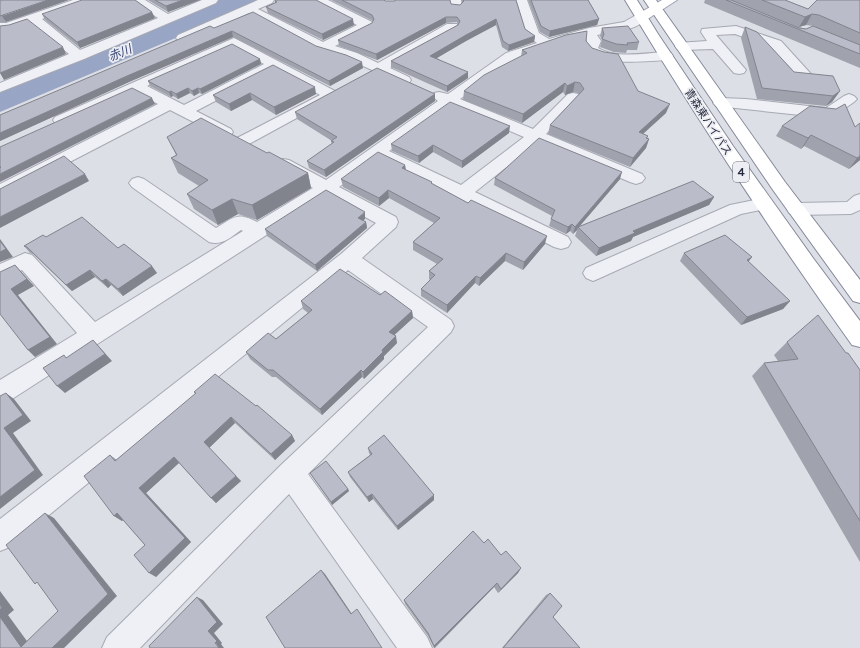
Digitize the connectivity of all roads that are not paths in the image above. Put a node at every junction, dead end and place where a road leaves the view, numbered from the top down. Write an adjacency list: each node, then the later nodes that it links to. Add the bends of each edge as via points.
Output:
1 (85, 0): 11 (street)
2 (137, 0): 12 (street)
3 (212, 0): 12 (street)
4 (268, 0): 18 (street)
5 (282, 0): 22 (street, via 254,12)
6 (319, 0): 22 (street, via 367,25)
7 (521, 0): 19 (street, via 533,35)
8 (631, 0): 10 (main road, 青森東バイパス / 4)
9 (671, 0): 10 (main road)
10 (649, 8): 17 (street, via 628,24); 21 (main road, 青森東バイパス / 4); 24 (main road, 青森東バイパス / 4)
11 (33, 18): 14 (street); 23 (street)
12 (168, 19): 23 (street)
13 (738, 20): 16 (street, via 727,26)
14 (0, 27)
15 (452, 27): 26 (street)
16 (730, 31): 20 (street, via 707,32); 28 (street, via 736,30 776,44)
17 (589, 32): 19 (street); 24 (street, via 594,41 591,50 603,56)
18 (174, 42)
19 (546, 43): 38 (street, via 511,56)
20 (717, 44): 21 (street); 27 (street)
21 (682, 46): 39 (main road, 青森東バイパス / 4)
22 (323, 47): 26 (street, via 352,56)
23 (79, 56): 33 (street)
24 (666, 56): 51 (main road, 青森東バイパス / 4)
25 (275, 64): 30 (street, via 234,42); 35 (street); 40 (street)
26 (378, 69): 29 (street); 31 (street)
27 (739, 70)
28 (804, 74)
29 (364, 76)
30 (128, 82): 40 (street); 41 (street)
31 (414, 85)
32 (344, 87): 35 (street)
33 (0, 88)
34 (428, 91): 38 (street)
35 (330, 94): 43 (street)
36 (573, 97): 42 (street)
37 (848, 98): 39 (street, via 829,113)
38 (450, 101): 42 (street); 44 (street)
39 (721, 103): 52 (main road, 青森東バイパス / 4)
40 (177, 107): 43 (street); 48 (street)
41 (50, 126)
42 (534, 137): 45 (street); 49 (street)
43 (257, 149): 47 (street)
44 (377, 151): 47 (street); 49 (street)
45 (636, 178)
46 (138, 183): 53 (street, via 216,237 241,222)
47 (326, 188): 53 (street); 55 (street, via 389,222)
48 (0, 191)
49 (463, 193): 54 (street)
50 (860, 200): 52 (street, via 851,208)
51 (764, 204): 57 (street, via 737,209); 60 (main road, 青森東バイパス / 4)
52 (796, 209): 58 (main road, 青森東バイパス / 4)
53 (258, 231): 59 (street)
54 (561, 242)
55 (348, 259): 62 (street, via 443,326); 63 (street)
56 (0, 273): 59 (street, via 26,260)
57 (593, 273)
58 (860, 295)
59 (92, 334): 61 (street)
60 (860, 338)
61 (0, 393)
62 (291, 473): 64 (street); 65 (street)
63 (0, 536)
64 (118, 648)
65 (416, 648)

